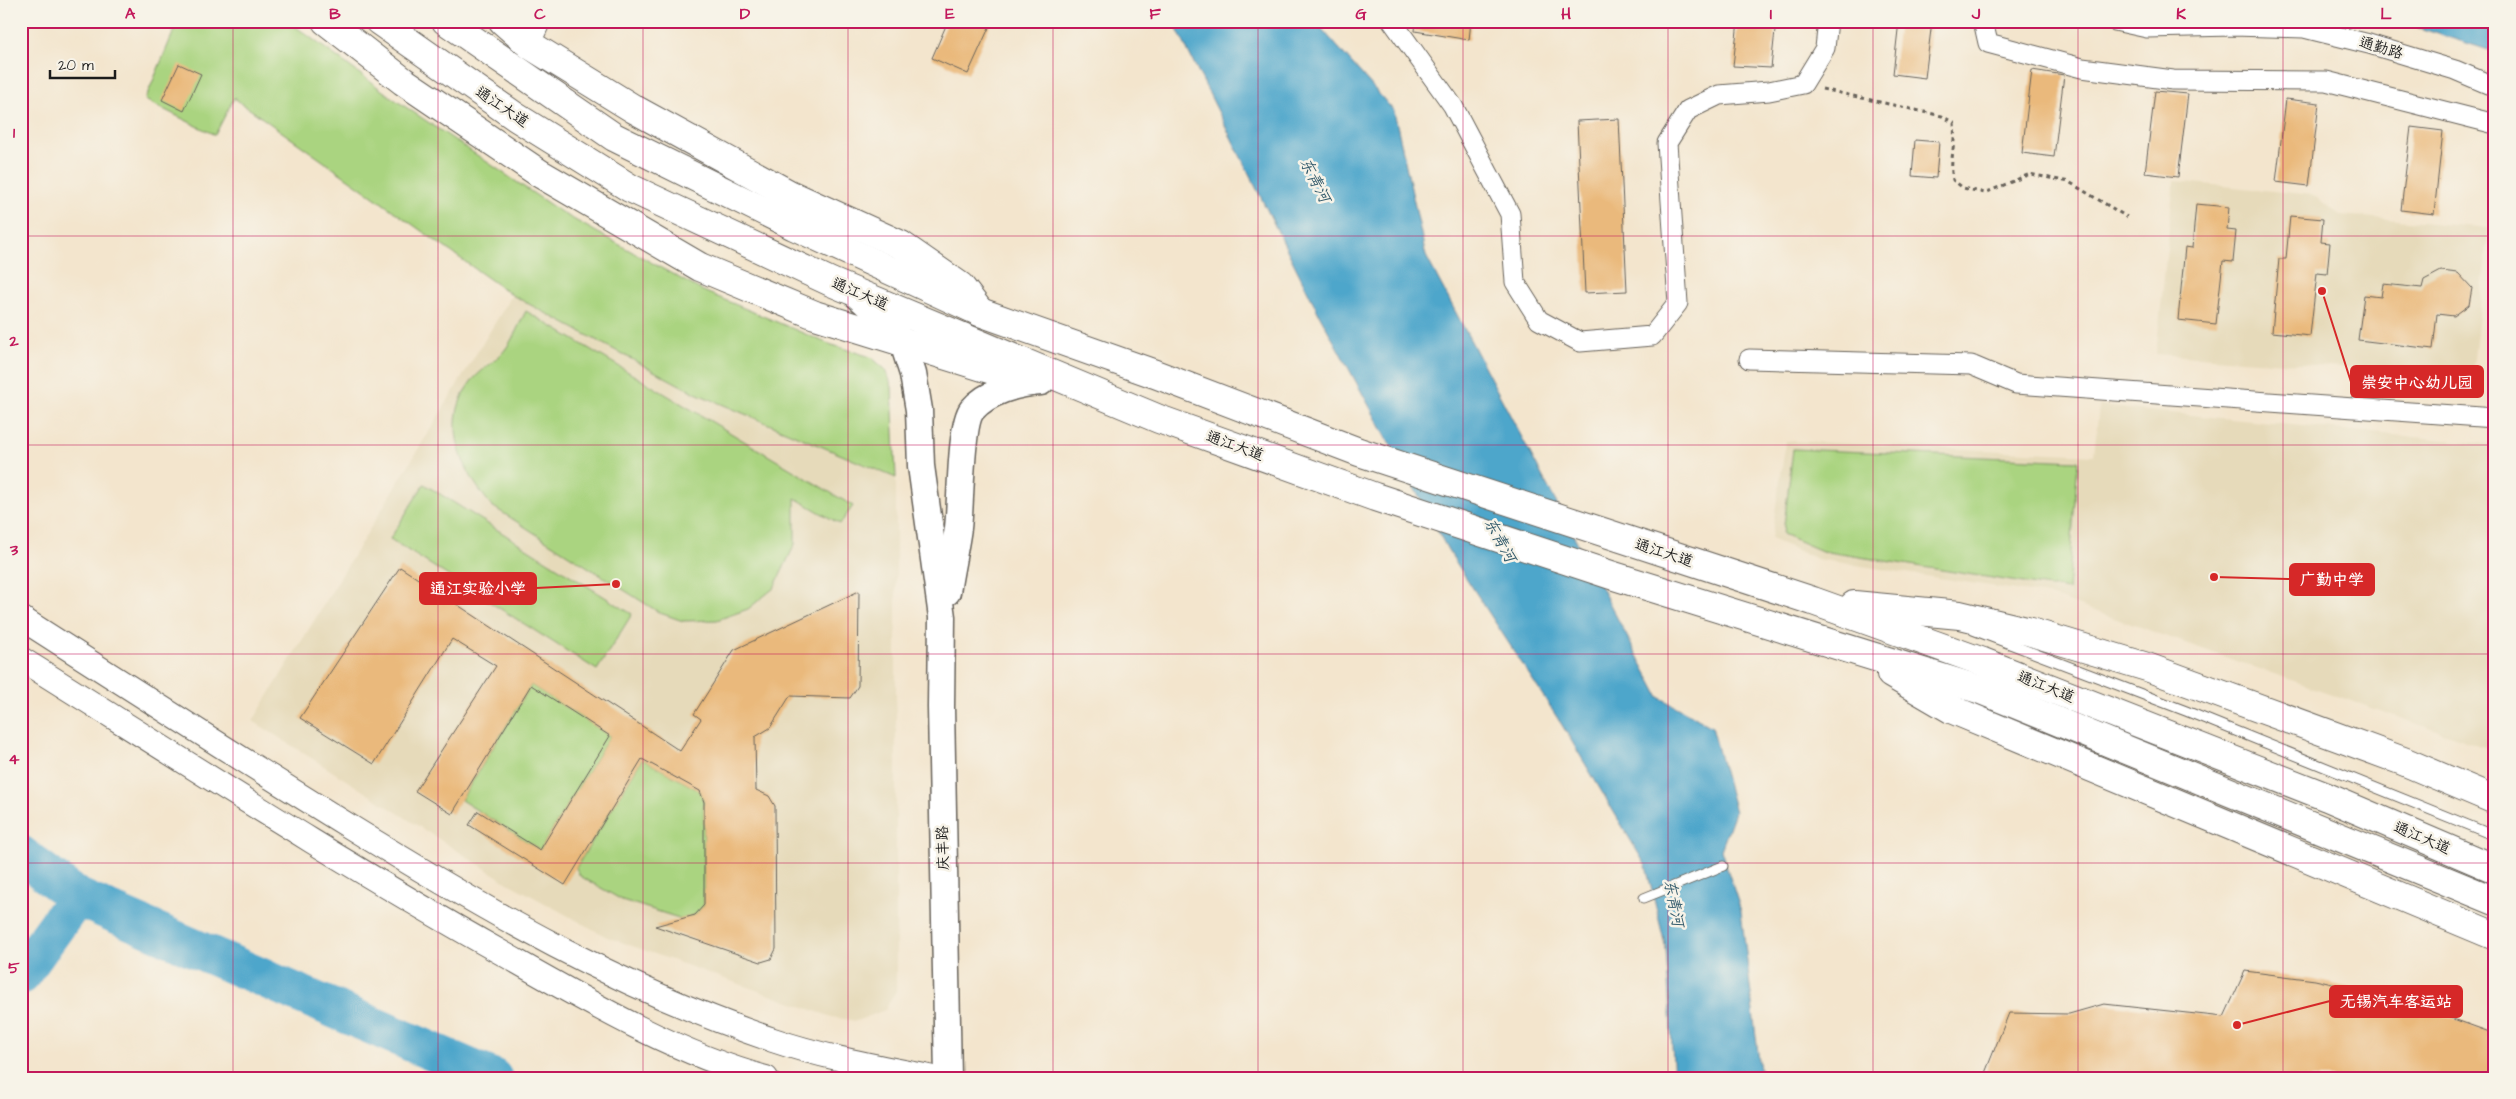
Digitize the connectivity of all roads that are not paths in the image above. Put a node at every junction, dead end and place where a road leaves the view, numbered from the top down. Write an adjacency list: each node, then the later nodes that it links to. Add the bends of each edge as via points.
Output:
1 (326, 21): 14 (main road, via 403,81 539,173 700,267 815,315)
2 (379, 21): 12 (main road, 通江大道, via 516,117 630,188)
3 (446, 21): 13 (main road, via 614,137 794,226)
4 (503, 21): 9 (main road)
5 (1392, 21): 6 (street, via 1453,106 1510,214 1515,282 1539,320 1580,342 1652,336 1678,303 1666,143 1688,110 1719,96 1802,84 1825,48)
6 (1828, 21)
7 (1983, 21): 11 (street, via 1988,43 2082,68 2173,80 2326,80)
8 (2115, 21): 10 (street, 通勤路, via 2147,28 2304,28 2455,70)
9 (535, 33): 13 (main road, via 634,109 780,190 901,245 960,286)
10 (2495, 87)
11 (2495, 124)
12 (852, 291): 14 (main road); 16 (main road, 通江大道)
13 (980, 312): 19 (main road, 通江大道, via 1359,452)
14 (903, 343): 17 (main road); 21 (main road, via 913,374 919,410 921,466)
15 (1749, 359): 18 (street, via 1972,365 2016,384)
16 (1068, 381): 17 (main road); 23 (main road, 通江大道, via 1159,419 1375,496 1611,575)
17 (1031, 382): 21 (main road, via 989,396 971,411 965,434 958,527)
18 (2495, 418)
19 (1813, 601): 20 (main road); 28 (main road, 通江大道, via 1983,662 2326,797)
20 (1928, 613): 25 (main road, via 1960,616 2031,632 2147,666); 26 (lane, via 2186,711)
21 (942, 617): 34 (main road, 庆丰路, via 940,708)
22 (21, 618): 33 (street, via 237,758 546,942 628,983 773,1040 829,1056)
23 (1847, 648): 30 (main road, 通江大道, via 1981,690); 31 (main road, via 1951,708)
24 (21, 659): 32 (street, via 399,895 534,971 674,1044)
25 (2495, 800)
26 (2495, 836)
27 (1723, 866): 29 (lane)
28 (2495, 869)
29 (1644, 898)
30 (2495, 901)
31 (2495, 936)
32 (766, 1078)
33 (934, 1078)
34 (948, 1078)

